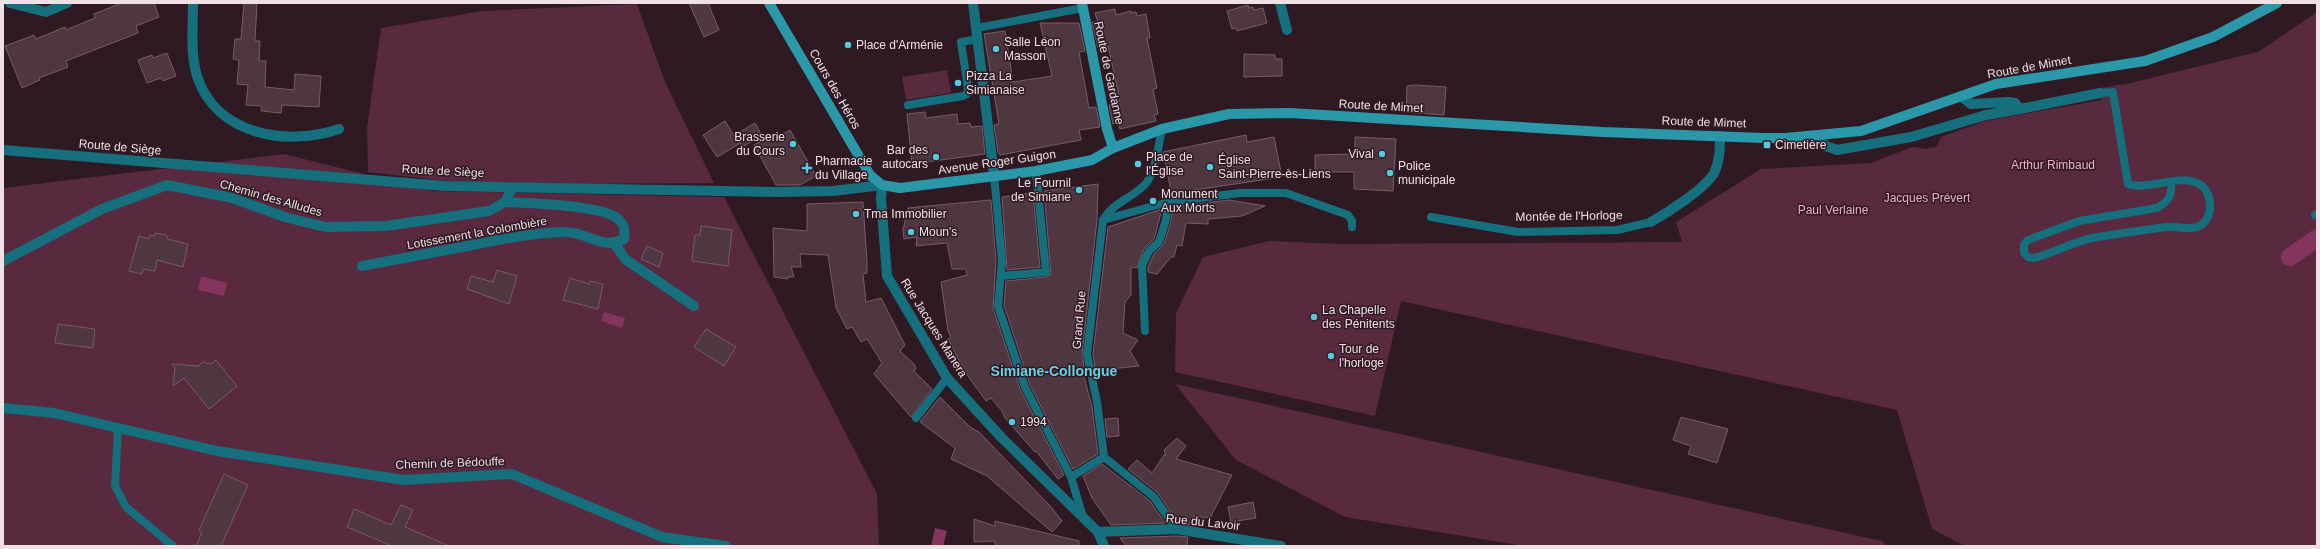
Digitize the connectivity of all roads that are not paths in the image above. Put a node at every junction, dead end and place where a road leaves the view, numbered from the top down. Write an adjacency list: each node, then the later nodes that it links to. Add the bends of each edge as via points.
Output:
1 (10, 3): 2 (street, via 46,12)
2 (67, 3)
3 (193, 3): 17 (street, via 192,50 197,76 204,91 225,116 255,132 273,136 312,135)
4 (769, 3): 25 (main road, Cours des Héros, via 864,166)
5 (973, 3): 9 (street)
6 (1280, 3): 10 (street)
7 (2277, 3): 13 (main road, Route de Mimet, via 2213,37 2145,61 1996,84)
8 (1082, 6): 9 (lane); 20 (main road, Route de Gardanne)
9 (977, 28): 11 (street)
10 (1287, 30)
11 (978, 39): 14 (lane, via 961,42 967,94); 23 (street)
12 (2100, 94): 15 (street); 24 (lane, via 2113,92 2128,184 2134,186)
13 (1962, 96): 15 (street, via 1971,104 2008,102 2015,103); 18 (main road, Route de Mimet, via 1861,131)
14 (908, 105)
15 (2020, 109): 18 (street, via 1986,115 1911,136 1837,150 1821,142)
16 (1162, 128): 19 (main road, Route de Mimet, via 1229,114 1290,113 1603,132); 20 (main road, Route de Mimet); 30 (lane, via 1147,182 1110,208)
17 (339, 129)
18 (1821, 135): 19 (main road, Route de Mimet, via 1786,138)
19 (1720, 136): 31 (street, Montée de l'Horloge, via 1718,162 1714,174 1678,206)
20 (1113, 148): 22 (main road, Avenue Roger Guigon, via 1092,160)
21 (3, 150): 26 (street, Route de Siège, via 444,186)
22 (1036, 171): 23 (main road, Avenue Roger Guigon); 36 (lane, via 1046,272)
23 (994, 175): 25 (main road, Avenue Roger Guigon, via 911,187); 36 (lane)
24 (2171, 182): 24 (lane, via 2196,182 2205,186 2210,195 2208,215 2204,223 2198,227 2167,227 2091,238 2034,258 2024,253 2024,244 2028,240 2079,221 2157,208 2170,197)
25 (882, 185): 26 (street, Route de Siège, via 834,191 777,192); 39 (street, Rue Jacques Manera, via 887,276)
26 (512, 188): 27 (street)
27 (505, 202): 33 (street, Lotissement la Colombière, via 597,210 618,218 625,228 624,239); 34 (street, Chemin des Alludes, via 489,211 393,225 326,227 288,218 232,198 167,185 102,209)
28 (1168, 202): 30 (lane); 32 (lane, via 1240,193 1286,193 1348,215); 38 (lane, via 1159,242 1149,251 1142,266)
29 (1432, 217): 31 (lane, Montée de l'Horloge, via 1518,232 1617,230)
30 (1103, 220): 43 (lane, Grand Rue, via 1087,354 1097,402)
31 (1651, 222)
32 (1352, 227)
33 (615, 244): 35 (street, Lotissement la Colombière, via 602,243 565,232 514,237); 37 (street, via 625,259)
34 (3, 261)
35 (362, 266)
36 (1002, 276): 44 (lane, via 998,306 1025,387)
37 (694, 306)
38 (1145, 331)
39 (947, 378): 41 (lane); 45 (street, Rue Jacques Manera, via 1001,437)
40 (3, 408): 42 (street, Chemin de Bédouffe, via 54,413)
41 (916, 418)
42 (118, 428): 48 (lane, via 115,486 126,507); 49 (street, Chemin de Bédouffe, via 218,451 404,480 512,474 662,537)
43 (1104, 457): 44 (lane); 46 (lane, via 1154,497)
44 (1072, 477): 45 (lane)
45 (1083, 517): 47 (street, Rue Jacques Manera)
46 (1176, 529): 47 (street, Rue du Lavoir); 51 (street, Rue du Lavoir)
47 (1098, 532): 50 (street, Rue Jacques Manera)
48 (174, 546)
49 (726, 546)
50 (1104, 546)
51 (1281, 546)

